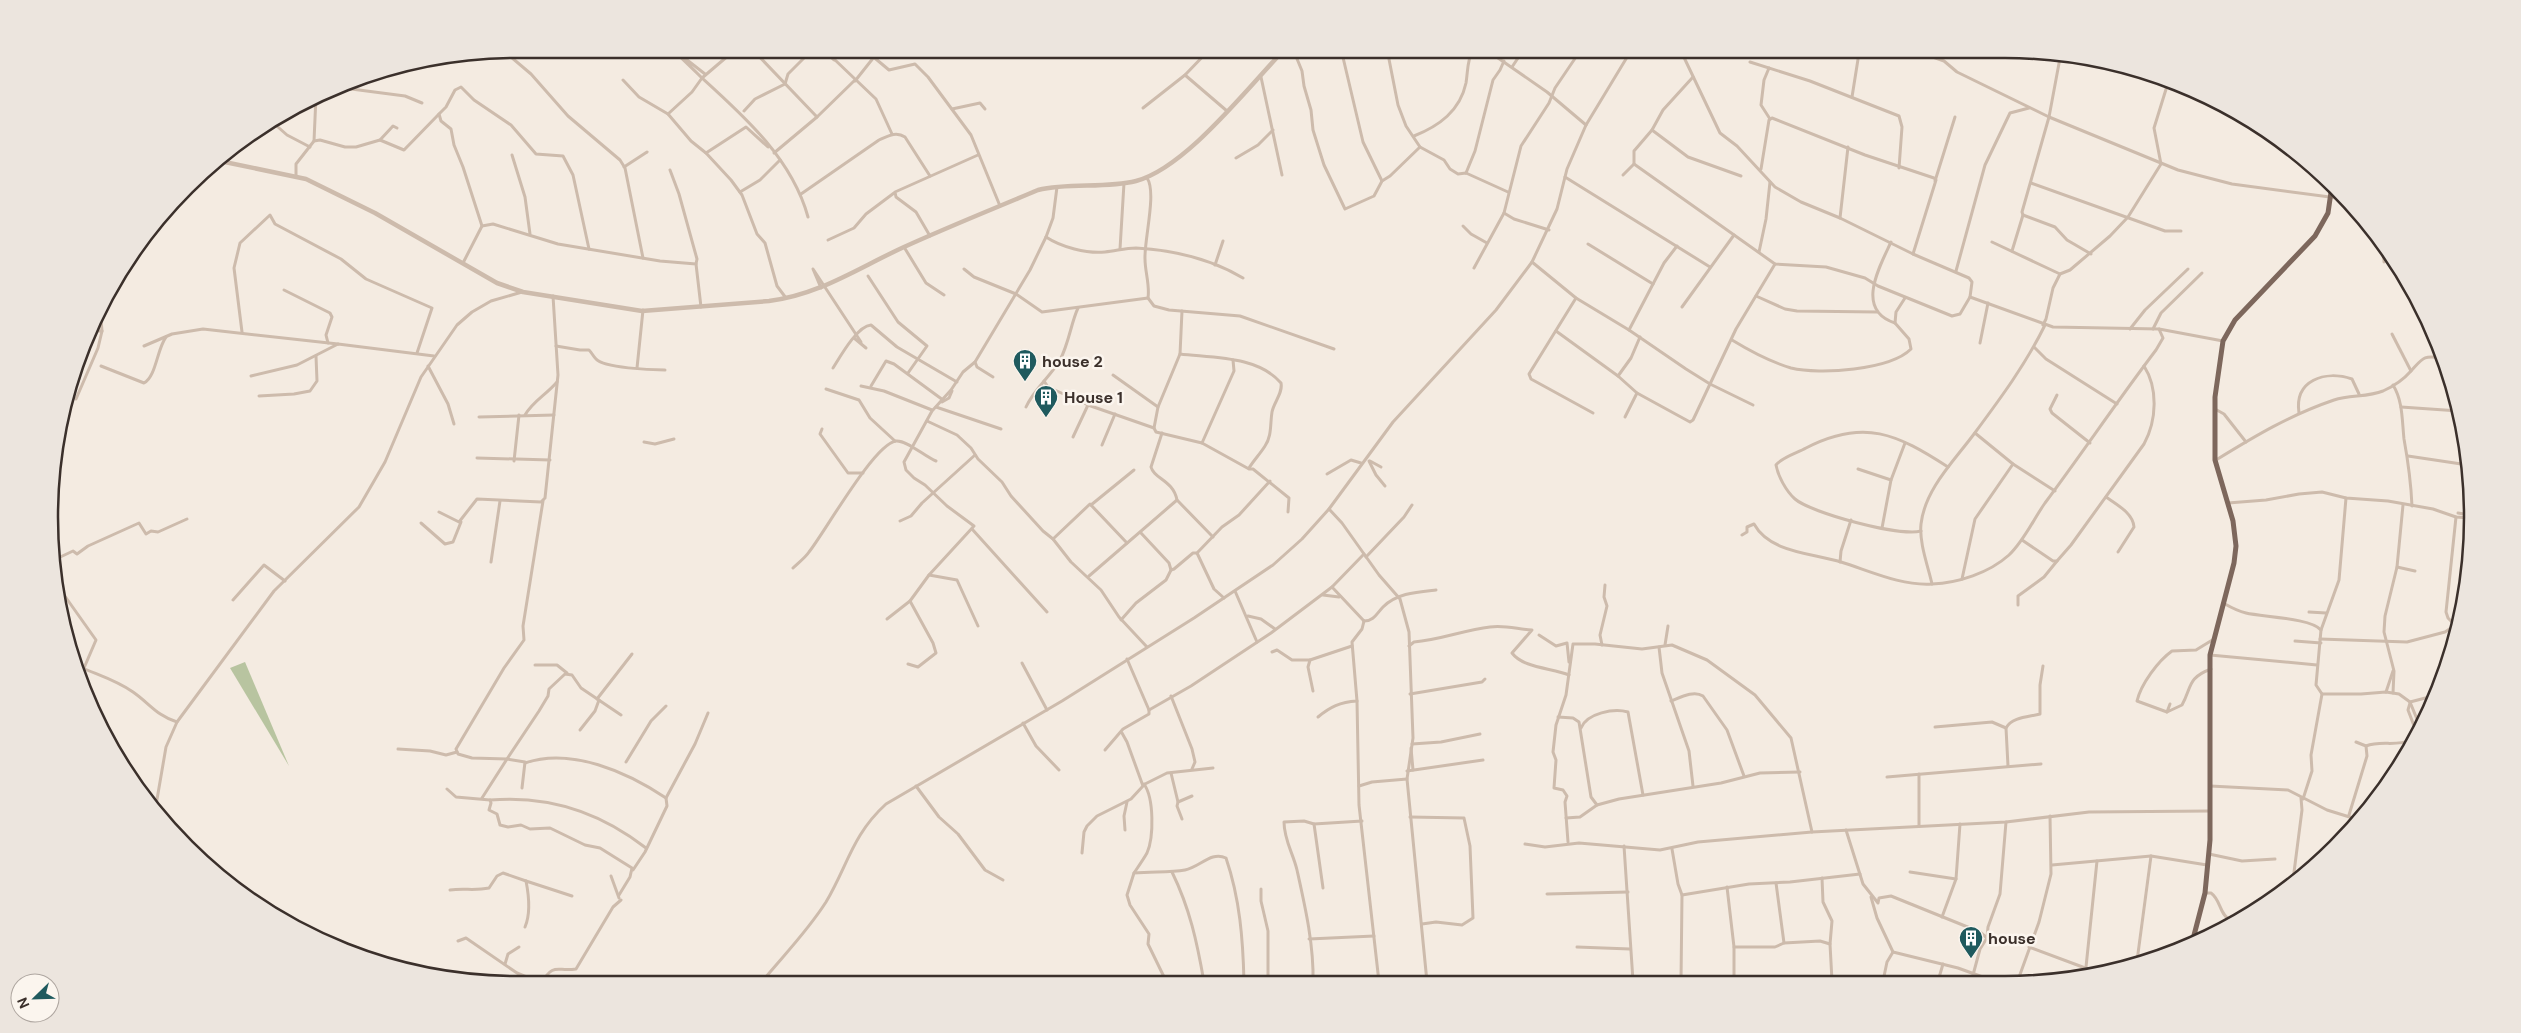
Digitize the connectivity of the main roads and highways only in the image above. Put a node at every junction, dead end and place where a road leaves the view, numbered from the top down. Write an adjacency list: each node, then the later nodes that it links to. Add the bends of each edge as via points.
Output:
1 (2331, 194): 2 (main road, via 2328,213 2315,236 2235,320 2223,341 2215,409 2215,460 2236,535 2236,546 2210,655 2209,854 2205,893)
2 (2194, 934)

